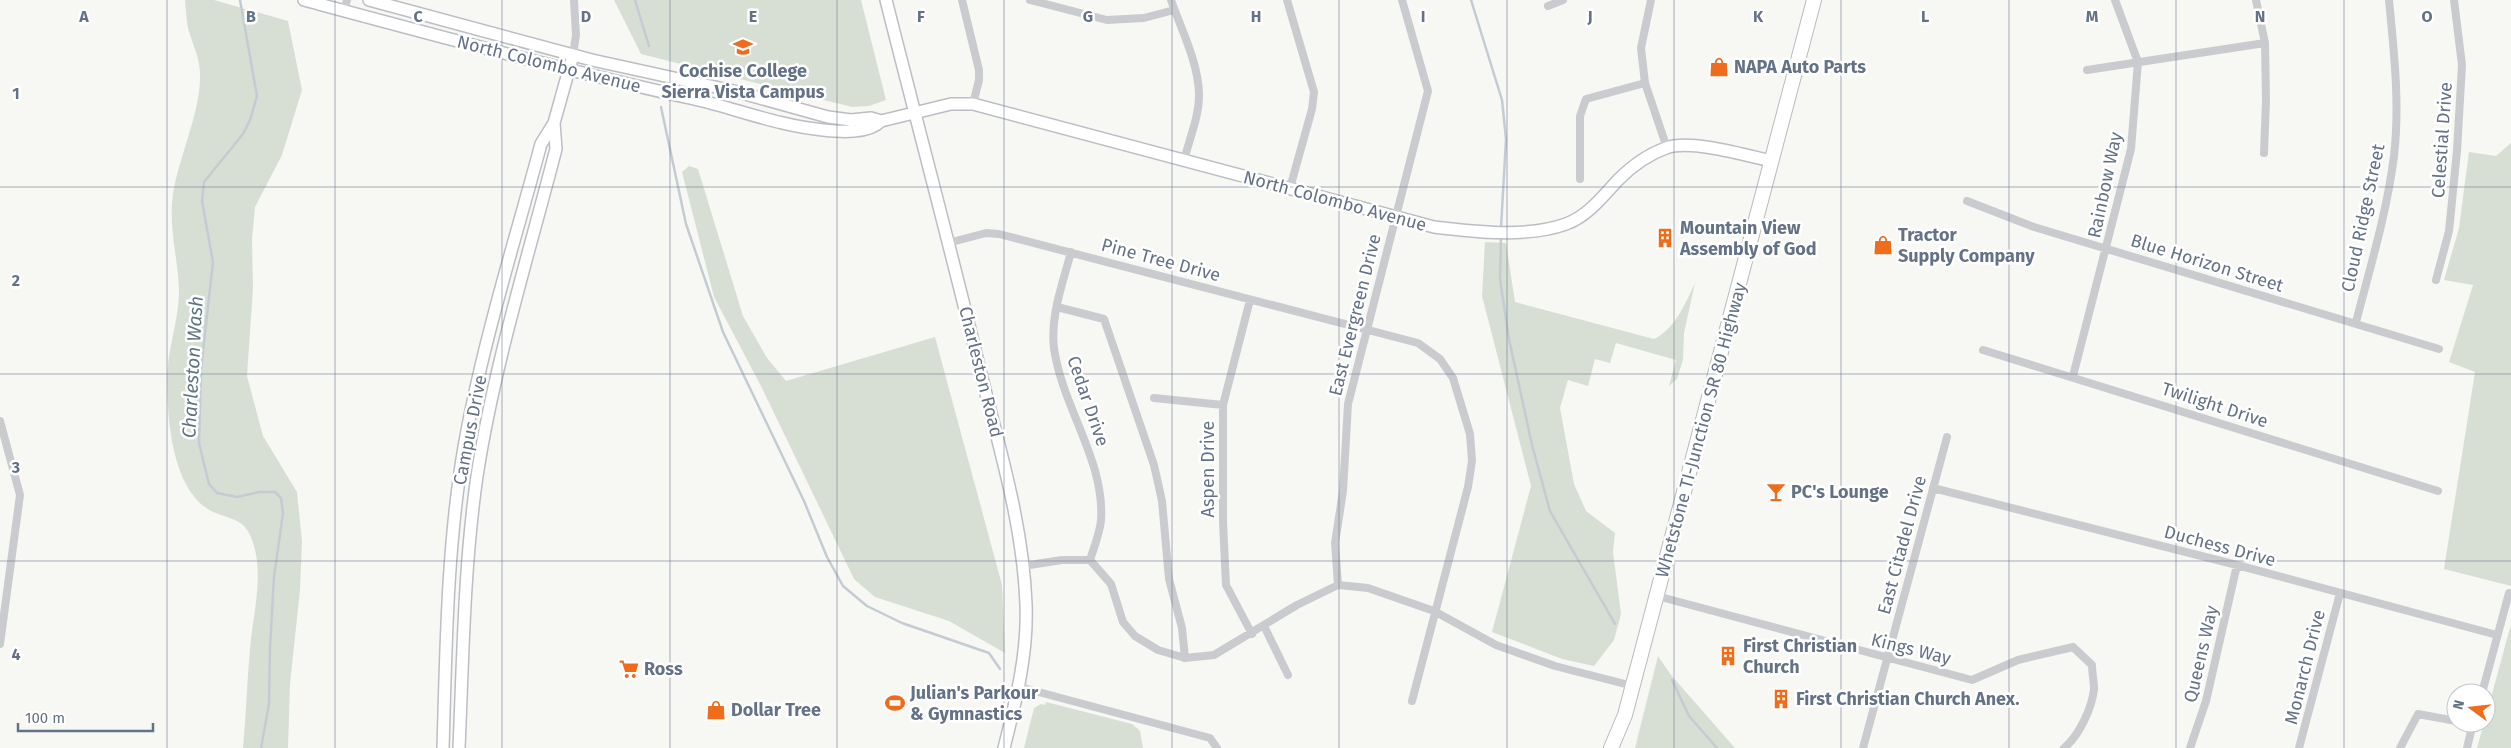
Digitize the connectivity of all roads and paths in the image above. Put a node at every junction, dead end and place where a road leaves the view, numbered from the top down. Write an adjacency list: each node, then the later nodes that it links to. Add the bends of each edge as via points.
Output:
1 (304, 0): 17 (street, North Colombo Avenue)
2 (369, 0): 21 (street, North Colombo Avenue)
3 (574, 0): 21 (street, Campus Drive, via 576,35)
4 (886, 0): 27 (street, Charleston Road)
5 (962, 0): 26 (street, via 979,70)
6 (1030, 0): 19 (street, via 1107,20 1136,19)
7 (1171, 0): 19 (street)
8 (1287, 0): 35 (street, via 1314,92)
9 (1402, 0): 37 (street, East Evergreen Drive, via 1428,91)
10 (1563, 0): 18 (street)
11 (1651, 0): 25 (street, via 1641,48)
12 (1814, 0): 33 (highway, Whetstone TI-Junction SR 80 Highway)
13 (2115, 0): 22 (street, Rainbow Way)
14 (2256, 0): 20 (street)
15 (2389, 0): 44 (street, Cloud Ridge Street, via 2396,75 2394,156 2379,234)
16 (2454, 0): 41 (street, Celestial Drive, via 2462,65 2458,151 2449,231)
17 (346, 5): 23 (street, North Colombo Avenue)
18 (1548, 6)
19 (1174, 10): 32 (street, via 1197,77 1199,93)
20 (2265, 43): 22 (street); 31 (street)
21 (573, 55): 23 (street, Campus Drive); 28 (street, North Colombo Avenue, via 738,92 828,117)
22 (2138, 62): 24 (street); 39 (street, Rainbow Way, via 2131,149)
23 (569, 70): 28 (street, North Colombo Avenue, via 823,130 856,130 874,127); 29 (street, Campus Drive)
24 (2087, 70)
25 (1646, 83): 30 (street); 34 (street, via 1586,99 1580,116)
26 (973, 104): 27 (street, North Colombo Avenue, via 951,104); 32 (street, North Colombo Avenue)
27 (914, 113): 28 (street, North Colombo Avenue); 38 (street, Charleston Road)
28 (881, 121)
29 (554, 123): 77 (street, Campus Drive, via 539,150 490,332 464,447 450,560); 78 (street, Campus Drive, via 556,149 492,400 477,477 468,568)
30 (1667, 148): 33 (street, via 1714,149); 37 (street, North Colombo Avenue, via 1628,170 1589,210 1567,223 1544,229 1474,232 1434,227)
31 (2264, 153)
32 (1184, 161): 35 (street, North Colombo Avenue)
33 (1771, 161): 61 (highway, Whetstone TI-Junction SR 80 Highway)
34 (1580, 178)
35 (1290, 188): 37 (street, North Colombo Avenue)
36 (1967, 201): 39 (street, Blue Horizon Street, via 2034,227)
37 (1396, 217): 45 (street, East Evergreen Drive)
38 (948, 243): 40 (street, Pine Tree Drive, via 986,233); 57 (street, Charleston Road, via 1017,523)
39 (2107, 249): 44 (street, Blue Horizon Street); 48 (street, Rainbow Way)
40 (1071, 252): 42 (street, Pine Tree Drive); 43 (street, Cedar Drive)
41 (2436, 280)
42 (1250, 300): 45 (street, Pine Tree Drive); 50 (street, Aspen Drive)
43 (1057, 307): 55 (street, Cedar Drive, via 1053,328 1054,350 1071,410 1094,464 1101,501 1101,521); 67 (street, via 1104,319 1158,483 1168,578 1182,628)
44 (2356, 322): 46 (street, Blue Horizon Street)
45 (1366, 329): 58 (street, East Evergreen Drive, via 1348,404 1343,491 1335,543); 62 (street, Pine Tree Drive, via 1418,343 1440,359 1452,378 1470,434 1472,462 1468,487)
46 (2439, 349)
47 (1984, 350): 48 (street, Twilight Drive)
48 (2073, 376): 54 (street, Twilight Drive)
49 (1154, 398): 50 (street)
50 (1224, 405): 64 (street, Aspen Drive, via 1226,585)
51 (0, 421): 66 (street, via 20,495)
52 (1947, 437): 53 (street, East Citadel Drive)
53 (1933, 488): 56 (street, Duchess Drive); 68 (street, East Citadel Drive)
54 (2438, 491)
55 (1090, 560): 57 (street); 67 (street, via 1111,584 1123,622 1135,636 1158,650)
56 (2237, 565): 59 (street, Duchess Drive); 85 (street, Queens Way, via 2206,701)
57 (1023, 566): 72 (street, Charleston Road, via 1025,648)
58 (1338, 584): 62 (street, via 1368,588); 63 (street)
59 (2340, 592): 65 (street, Duchess Drive); 86 (street, Monarch Drive)
60 (2509, 593): 65 (street)
61 (1657, 596): 68 (street, Kings Way); 71 (highway, Whetstone TI-Junction SR 80 Highway)
62 (1434, 611): 71 (street, via 1496,645 1555,666); 73 (street)
63 (1264, 626): 64 (street); 69 (street)
64 (1252, 634): 67 (street, via 1214,655)
65 (2497, 635): 70 (street)
66 (0, 644)
67 (1185, 658)
68 (1886, 658): 83 (street, East Citadel Drive); 84 (street, Kings Way, via 1972,680 2018,660 2073,647 2092,665 2094,689 2085,718 2070,744)
69 (1288, 675)
70 (2485, 683)
71 (1633, 686): 74 (highway, Whetstone TI-Junction SR 80 Highway)
72 (1020, 687): 79 (street, Charleston Road); 80 (street, via 1210,738)
73 (1412, 701)
74 (1626, 715): 81 (highway, Whetstone TI-Junction SR 80 Highway); 82 (highway, Whetstone TI-Junction SR 80 Highway)
75 (2446, 718): 87 (street, via 2418,714)
76 (2470, 733): 88 (street)
77 (443, 748)
78 (459, 748)
79 (1004, 748)
80 (1217, 748)
81 (1611, 748)
82 (1622, 748)
83 (1863, 748)
84 (2064, 748)
85 (2190, 748)
86 (2299, 748)
87 (2400, 748)
88 (2467, 748)

